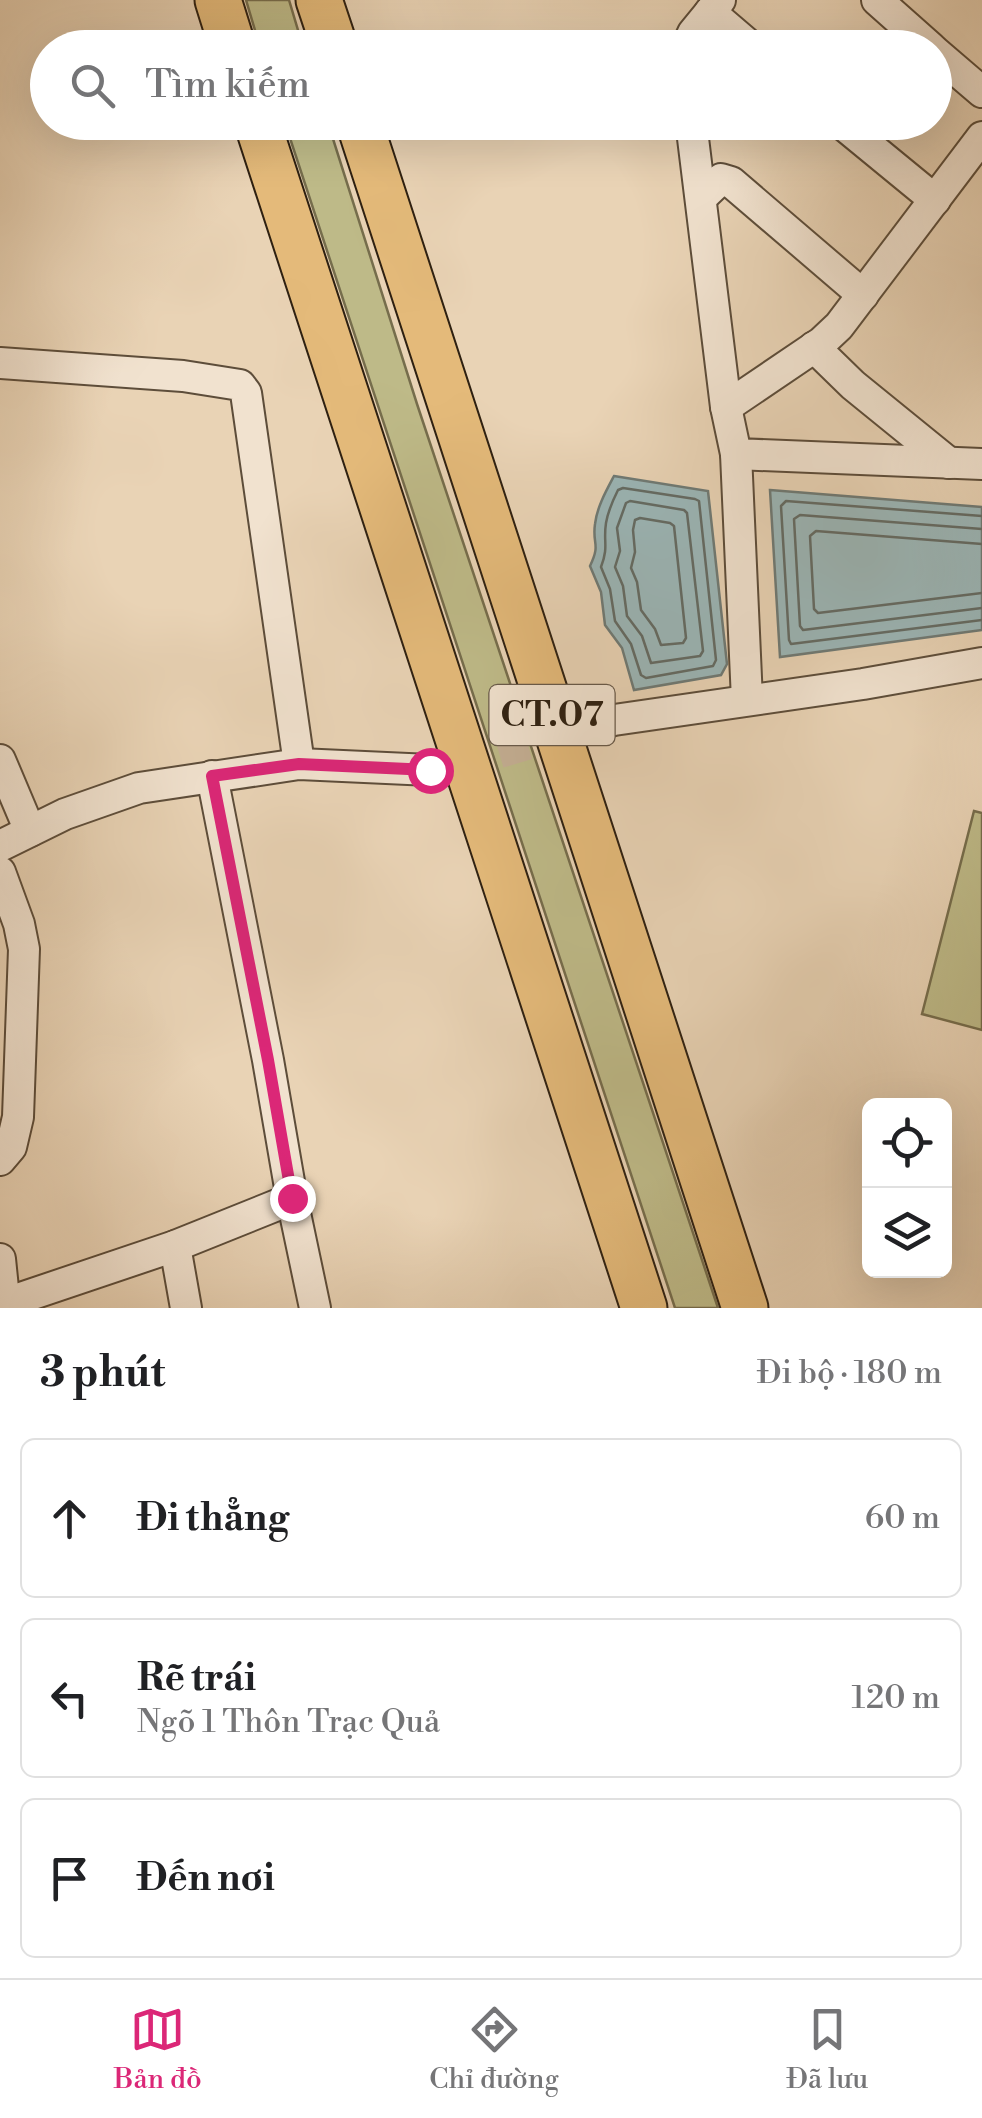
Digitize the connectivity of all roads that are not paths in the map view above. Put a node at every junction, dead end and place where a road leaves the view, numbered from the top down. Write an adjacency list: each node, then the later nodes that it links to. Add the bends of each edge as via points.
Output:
1 (218, 0): 5 (highway)
2 (319, 0): 6 (highway)
3 (877, 0): 9 (street)
4 (715, 6): 7 (street); 8 (street)
5 (227, 30)
6 (329, 30)
7 (695, 30)
8 (736, 30)
9 (911, 30)
10 (952, 66): 11 (street)
11 (982, 92)
12 (982, 137): 17 (street)
13 (264, 140): 44 (highway, CT.07)
14 (365, 140): 45 (highway, CT.07)
15 (694, 140): 18 (street)
16 (862, 140): 19 (street)
17 (971, 175): 19 (street)
18 (701, 198): 20 (street, via 720,179 731,182); 23 (street)
19 (934, 200): 20 (street)
20 (862, 295): 21 (street)
21 (814, 347): 23 (street); 25 (street)
22 (0, 363): 31 (street, via 183,376 246,392)
23 (726, 407): 24 (street)
24 (736, 454): 25 (street); 28 (street)
25 (949, 463): 26 (street)
26 (982, 464)
27 (982, 663): 28 (street)
28 (748, 700): 29 (street)
29 (587, 727)
30 (0, 760): 34 (street)
31 (299, 764): 32 (street); 33 (street)
32 (456, 766)
33 (212, 776): 34 (street, via 139,788); 38 (street)
34 (30, 831): 35 (street)
35 (0, 846)
36 (0, 872): 37 (street, via 24,949 18,1118 12,1147)
37 (0, 1160)
38 (292, 1198): 39 (street); 43 (street)
39 (176, 1246): 41 (street); 42 (street)
40 (0, 1259): 41 (street)
41 (4, 1306)
42 (186, 1308)
43 (316, 1308)
44 (644, 1308)
45 (746, 1308)

